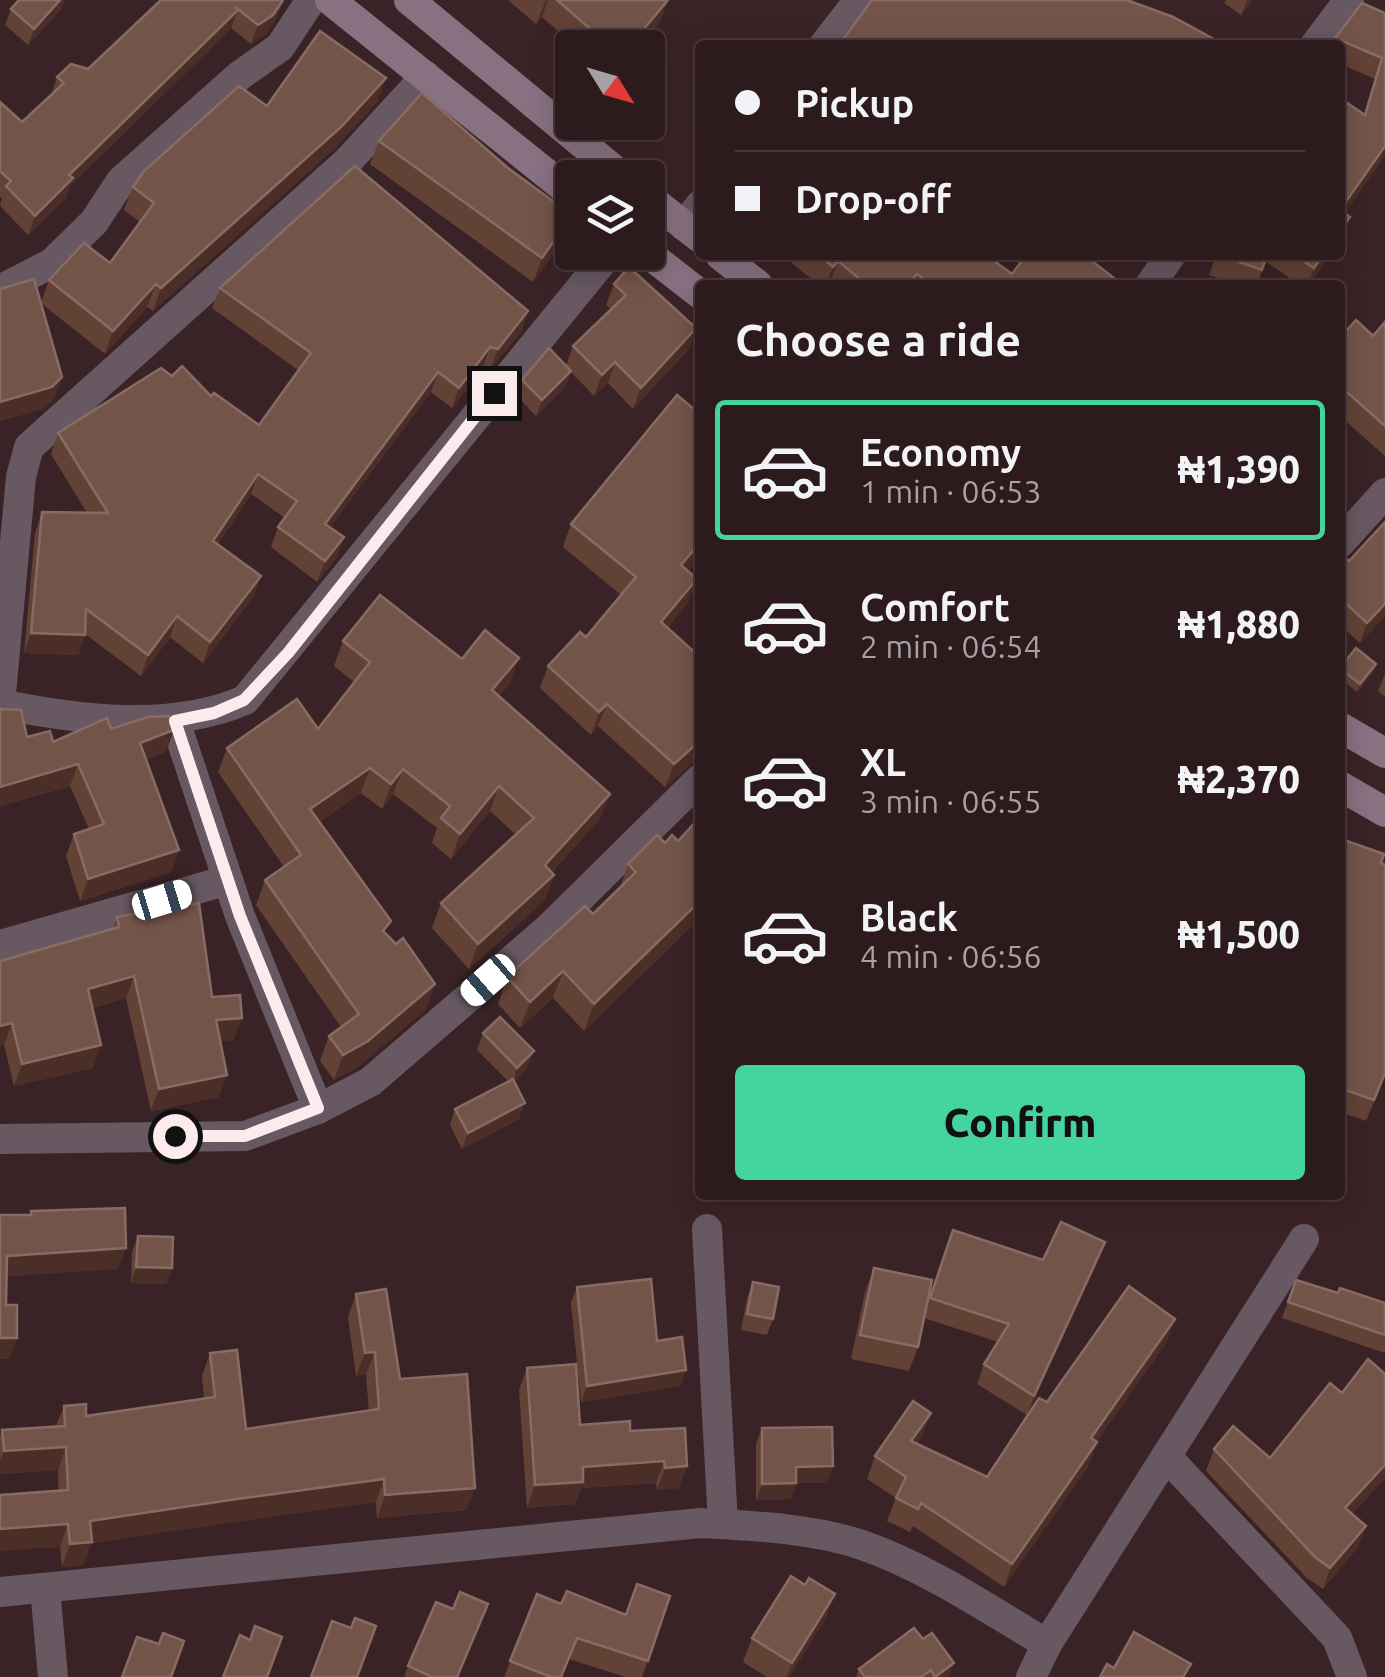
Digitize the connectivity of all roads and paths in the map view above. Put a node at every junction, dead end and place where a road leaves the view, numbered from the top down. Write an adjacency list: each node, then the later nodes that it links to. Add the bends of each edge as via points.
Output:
1 (311, 0): 17 (street, via 280,48 121,181 94,222 52,263)
2 (330, 0): 8 (main road)
3 (409, 0): 9 (main road)
4 (859, 0): 6 (street)
5 (1349, 0): 7 (street)
6 (828, 40)
7 (1319, 40)
8 (426, 76): 10 (main road); 21 (street, via 346,162 24,454 0,704)
9 (602, 160)
10 (555, 180)
11 (665, 206): 12 (main road)
12 (695, 223)
13 (726, 260): 16 (main road)
14 (665, 267): 18 (main road)
15 (596, 270): 21 (street, via 288,653 244,700)
16 (752, 280)
17 (0, 290)
18 (695, 290)
19 (1385, 494): 20 (street)
20 (1345, 538)
21 (175, 721): 27 (street)
22 (1345, 730): 23 (main road)
23 (1385, 753)
24 (695, 784): 29 (street, via 518,954 370,1082)
25 (1345, 789): 26 (main road)
26 (1385, 812)
27 (228, 880): 28 (street); 29 (street)
28 (0, 944)
29 (318, 1108): 30 (street, via 245,1136)
30 (0, 1139)
31 (707, 1229): 34 (street)
32 (1304, 1238): 33 (street)
33 (1166, 1456): 37 (street); 40 (street, via 1337,1638)
34 (723, 1524): 35 (street); 37 (street, via 860,1544 936,1578)
35 (45, 1588): 36 (street); 38 (street)
36 (0, 1592)
37 (1048, 1644): 39 (street)
38 (52, 1677)
39 (1032, 1677)
40 (1352, 1677)

